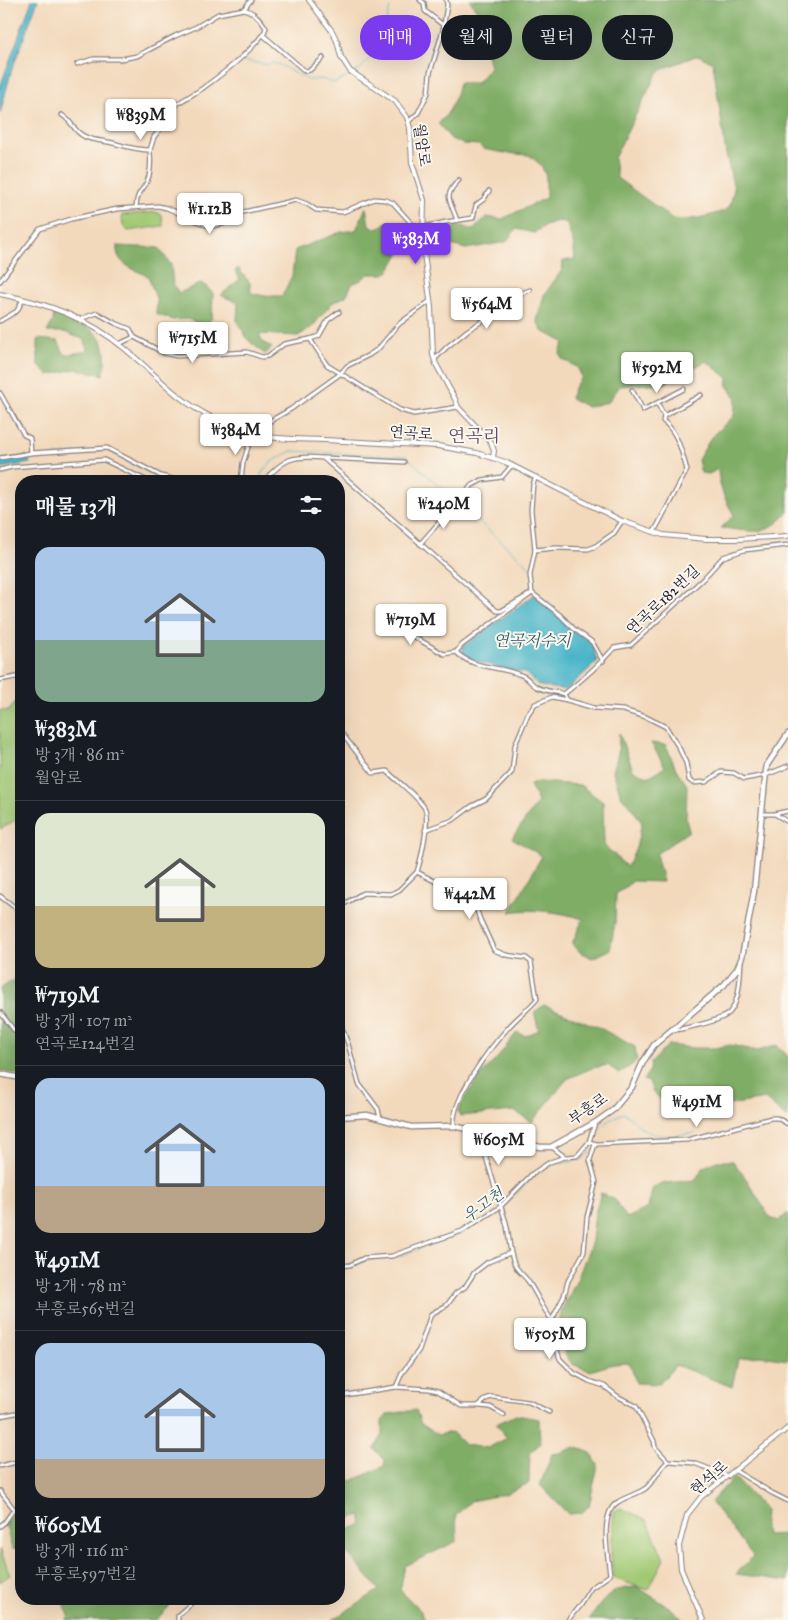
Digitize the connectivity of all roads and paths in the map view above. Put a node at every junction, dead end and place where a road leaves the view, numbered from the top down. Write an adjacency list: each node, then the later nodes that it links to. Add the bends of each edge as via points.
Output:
1 (252, 0): 5 (street)
2 (309, 0): 13 (street, 월암로, via 332,31 341,57 353,74 395,101)
3 (420, 0): 7 (street, via 425,10)
4 (446, 0): 6 (street)
5 (244, 9): 9 (street, via 265,25); 11 (street, via 218,14 137,56 121,60 93,59)
6 (445, 15)
7 (441, 23)
8 (441, 32): 13 (street, via 425,102)
9 (262, 35): 10 (street, via 305,71); 14 (street, via 240,60 167,112 165,123 154,137)
10 (323, 58)
11 (77, 64)
12 (62, 115): 14 (street, via 78,132 98,141 134,150)
13 (408, 122): 19 (street, 월암로, via 412,163 424,200)
14 (150, 150): 17 (street, via 148,177 140,190)
15 (459, 180): 18 (street, via 449,194)
16 (489, 191): 18 (street, via 476,205 473,218)
17 (136, 207): 19 (street, via 167,208 214,226 239,213 296,200 316,210 343,212 374,199 394,203 412,224); 20 (street, via 71,219 40,229)
18 (456, 221): 19 (street)
19 (423, 228): 24 (street, 월암로)
20 (0, 281)
21 (530, 290): 31 (street, via 514,296 507,306 491,313)
22 (0, 294): 23 (street, 연곡로)
23 (23, 299): 26 (street, 연곡로); 27 (street, via 17,311)
24 (430, 301): 31 (street, 월암로); 32 (street, via 399,324 378,349 347,366)
25 (339, 312): 29 (street, via 328,320 319,336)
26 (80, 319): 28 (street, 연곡로, via 97,313 130,329); 30 (street, 연곡로)
27 (0, 321)
28 (134, 337): 29 (street, 연곡로, via 164,353 177,356 247,352 262,357 284,344); 30 (street)
29 (310, 339): 32 (street, via 327,365)
30 (118, 344): 40 (street, 연곡로, via 192,406)
31 (435, 359): 38 (street, 월암로)
32 (340, 374): 38 (street, via 400,410 414,414); 40 (street, via 290,410 265,423)
33 (684, 389): 37 (street)
34 (632, 390): 37 (street, via 643,410)
35 (0, 393): 41 (street, via 24,435 30,438)
36 (701, 395): 39 (street)
37 (658, 404): 39 (street)
38 (458, 407): 42 (street, 월암로, via 491,442)
39 (664, 416): 56 (street, via 663,421 671,427 687,470)
40 (254, 434): 42 (street, 연곡로, via 438,446); 50 (street)
41 (31, 453): 43 (street); 49 (street, via 107,448)
42 (493, 457): 46 (street, 연곡로)
43 (0, 458)
44 (323, 458): 45 (street); 51 (street, via 293,458 277,466); 52 (street)
45 (404, 462)
46 (512, 465): 53 (street, 연곡로); 58 (street, via 505,475 471,486)
47 (0, 470): 48 (street, via 104,460)
48 (135, 475)
49 (159, 475)
50 (242, 475)
51 (269, 475)
52 (342, 475)
53 (536, 477): 55 (street, 연곡로); 60 (street, via 531,510)
54 (345, 478): 58 (street)
55 (622, 522): 56 (street, 연곡로); 60 (street, via 614,533 588,549)
56 (654, 532): 57 (street, 연곡로, via 706,539)
57 (788, 536)
58 (420, 544): 61 (street, via 497,611)
59 (788, 545): 64 (street, 연곡로182번길, via 749,548 723,557 631,645 614,648)
60 (535, 550): 61 (street, via 530,571)
61 (532, 593): 63 (street); 64 (street, via 592,642)
62 (402, 630): 63 (street, via 444,654)
63 (456, 652): 67 (street, via 490,668 526,677 536,687)
64 (602, 661): 67 (street, 연곡로182번길)
65 (15, 677): 66 (street)
66 (0, 680)
67 (564, 694): 68 (street)
68 (568, 700): 72 (street, via 594,708 622,710 666,727 679,748 689,780 693,783 706,782 721,772 734,773 744,779); 77 (street, via 552,697 535,704 515,745 512,772 486,799 454,820)
69 (788, 734): 72 (main road, 부흥로, via 767,765)
70 (345, 738): 77 (street, via 373,773 387,771 424,808 428,820)
71 (788, 766): 72 (street)
72 (766, 775): 74 (main road, 부흥로)
73 (788, 810): 75 (street)
74 (762, 814): 75 (street); 82 (main road, 부흥로, via 754,891)
75 (774, 814): 76 (street)
76 (788, 822)
77 (424, 830): 78 (street)
78 (417, 872): 80 (street, via 391,894 363,893); 93 (street, via 473,897 494,950 531,962 537,999 506,1029 478,1066 457,1105)
79 (0, 896): 81 (street)
80 (345, 904)
81 (15, 907)
82 (742, 957): 85 (main road, 부흥로, via 730,979); 85 (street, 부흥로, via 732,1010 696,1026)
83 (0, 1012): 84 (street)
84 (15, 1031)
85 (669, 1031): 91 (main road, 부흥로, via 654,1045 632,1087 612,1110)
86 (345, 1036): 90 (street, via 359,1084 378,1109)
87 (0, 1074): 88 (main road)
88 (15, 1077)
89 (345, 1116): 90 (main road)
90 (380, 1118): 93 (main road, via 412,1127)
91 (596, 1122): 95 (street); 96 (main road, 부흥로)
92 (788, 1124): 95 (street, via 771,1118 687,1140)
93 (454, 1126): 94 (main road)
94 (477, 1131): 96 (main road); 98 (street, via 495,1182)
95 (592, 1143): 97 (street, via 577,1156); 101 (street, via 590,1160 596,1182 587,1217 584,1252)
96 (551, 1147): 97 (street)
97 (565, 1157): 98 (street, via 532,1174)
98 (500, 1208): 99 (street, via 506,1220); 100 (street, via 462,1231 392,1256 364,1258)
99 (510, 1253): 101 (street, via 514,1265); 102 (street, via 488,1262 474,1273 466,1287 456,1293 447,1305 432,1314 419,1350)
100 (345, 1265)
101 (552, 1320): 110 (street, via 553,1338 560,1359 574,1373 604,1386 636,1406 655,1446)
102 (396, 1387): 103 (street); 104 (street, via 429,1389 461,1406)
103 (345, 1395)
104 (478, 1406): 105 (street, via 488,1398 501,1398 528,1402); 107 (street, via 490,1407)
105 (549, 1412)
106 (15, 1413): 108 (street)
107 (504, 1415)
108 (0, 1416)
109 (788, 1428): 113 (street, 현석로)
110 (668, 1461): 114 (street, via 694,1463); 120 (street, via 644,1489 611,1508 606,1542 610,1575 591,1588)
111 (15, 1462): 112 (street)
112 (0, 1466)
113 (734, 1470): 114 (street, 현석로); 116 (street)
114 (728, 1476): 121 (street, 현석로, via 700,1497 687,1515 679,1546 681,1569)
115 (0, 1491): 117 (street, via 14,1509)
116 (788, 1501)
117 (0, 1526)
118 (189, 1605): 119 (street, via 178,1615)
119 (178, 1620)
120 (568, 1620)
121 (703, 1620)

